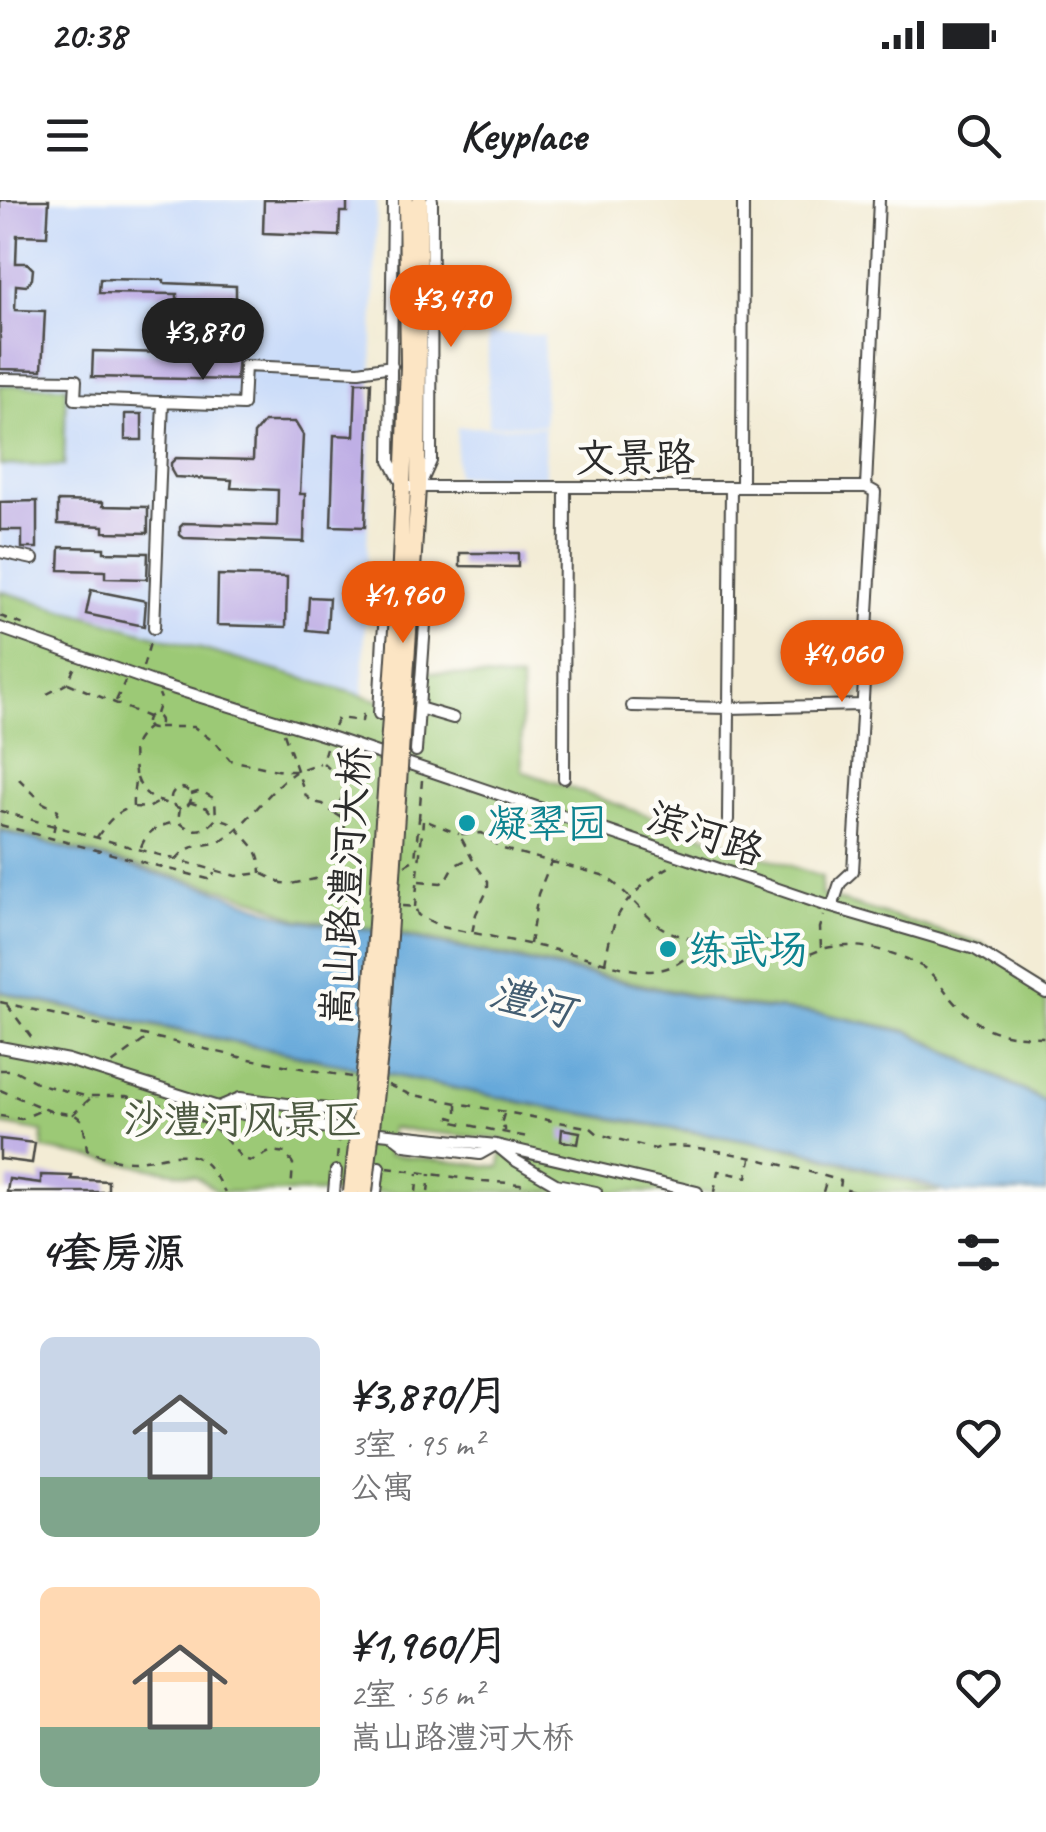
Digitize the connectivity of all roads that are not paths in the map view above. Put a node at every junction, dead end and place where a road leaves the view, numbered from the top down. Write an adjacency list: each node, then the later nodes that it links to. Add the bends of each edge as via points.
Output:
1 (393, 200): 7 (street)
2 (406, 200): 12 (main road)
3 (420, 200): 12 (main road)
4 (432, 200): 12 (street, via 430,462)
5 (743, 200): 10 (street)
6 (879, 200): 11 (street)
7 (392, 366): 9 (street, via 244,366 243,404); 12 (street, via 390,461)
8 (0, 379): 9 (street, via 76,380 76,399)
9 (163, 402): 19 (street)
10 (736, 487): 11 (street, 文景路); 13 (street, 文景路); 23 (street)
11 (866, 487): 20 (street, via 875,492)
12 (411, 488): 13 (street, 文景路); 16 (main road)
13 (565, 488): 27 (street)
14 (0, 552): 15 (street)
15 (32, 559)
16 (407, 568): 17 (main road); 22 (street, via 427,596); 24 (street, via 389,584)
17 (406, 585): 43 (main road, 嵩山路澧河大桥, bridge); 44 (main road, 嵩山路澧河大桥, bridge, via 383,1027)
18 (0, 628): 29 (street, 滨河路)
19 (154, 628)
20 (862, 705): 23 (street); 29 (street, via 852,871)
21 (632, 706): 23 (street)
22 (419, 708): 25 (street); 26 (street)
23 (729, 708): 28 (street)
24 (379, 714)
25 (453, 718)
26 (416, 751)
27 (564, 778)
28 (728, 820)
29 (830, 907): 30 (street, 滨河路, via 976,948)
30 (1046, 993)
31 (0, 1047): 33 (street)
32 (274, 1103): 33 (street, via 240,1098); 34 (street); 36 (street)
33 (218, 1108): 36 (street)
34 (312, 1108): 35 (street); 37 (street)
35 (342, 1112)
36 (273, 1122): 37 (street)
37 (310, 1127): 38 (street)
38 (496, 1145): 41 (street); 47 (street)
39 (379, 1166): 45 (street)
40 (336, 1170): 42 (street)
41 (555, 1188): 46 (street)
42 (334, 1192)
43 (351, 1192)
44 (364, 1192)
45 (376, 1192)
46 (596, 1192)
47 (697, 1192)

